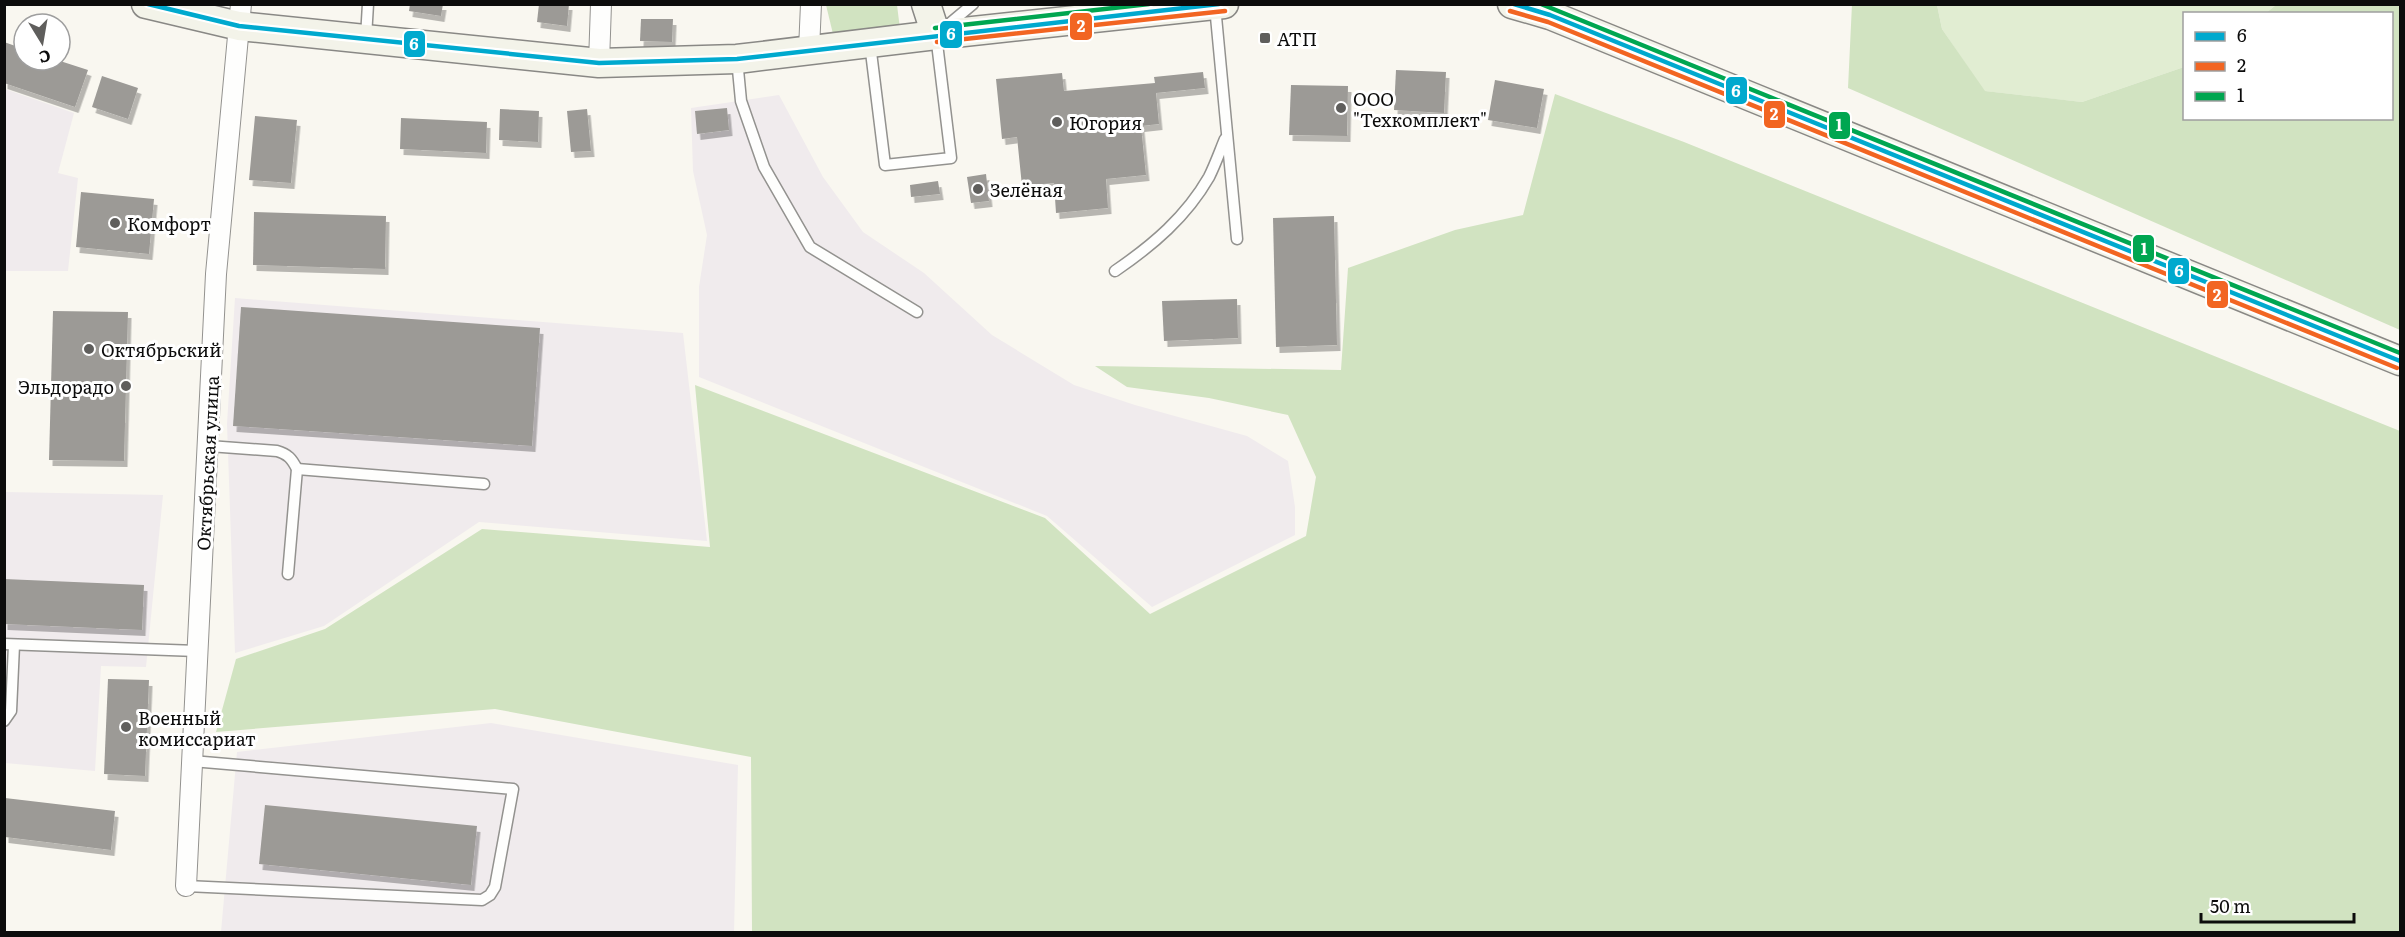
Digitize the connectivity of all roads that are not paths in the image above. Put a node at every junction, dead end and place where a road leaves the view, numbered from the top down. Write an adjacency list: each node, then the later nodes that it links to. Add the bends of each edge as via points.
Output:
1 (146, 4): 10 (main road)
2 (368, 4): 12 (lane)
3 (601, 4): 16 (street)
4 (811, 4): 14 (street)
5 (926, 4): 11 (main road)
6 (973, 4): 11 (lane)
7 (1224, 4): 9 (main road)
8 (1512, 4): 21 (main road, via 1550,15)
9 (1215, 5): 11 (main road); 17 (lane)
10 (240, 15): 12 (main road); 22 (street, Октябрьская улица, via 216,270)
11 (936, 35): 13 (main road); 13 (lane, via 951,158 885,165)
12 (365, 39): 16 (main road)
13 (870, 43): 14 (main road)
14 (808, 50): 15 (main road)
15 (737, 59): 16 (main road); 20 (lane, via 741,101 764,167 810,247)
16 (599, 63)
17 (1227, 136): 18 (lane); 19 (lane, via 1209,177 1184,214 1152,246)
18 (1237, 239)
19 (1115, 272)
20 (917, 312)
21 (2400, 360)
22 (209, 446): 23 (lane, via 284,453); 27 (street, Октябрьская улица)
23 (297, 469): 24 (lane); 25 (lane)
24 (484, 484)
25 (288, 574)
26 (9, 645): 27 (lane); 28 (lane, via 11,711)
27 (197, 651): 29 (street, Октябрьская улица)
28 (4, 721)
29 (192, 761): 30 (street, Октябрьская улица); 30 (lane, via 513,789 495,887 482,900)
30 (186, 886)

